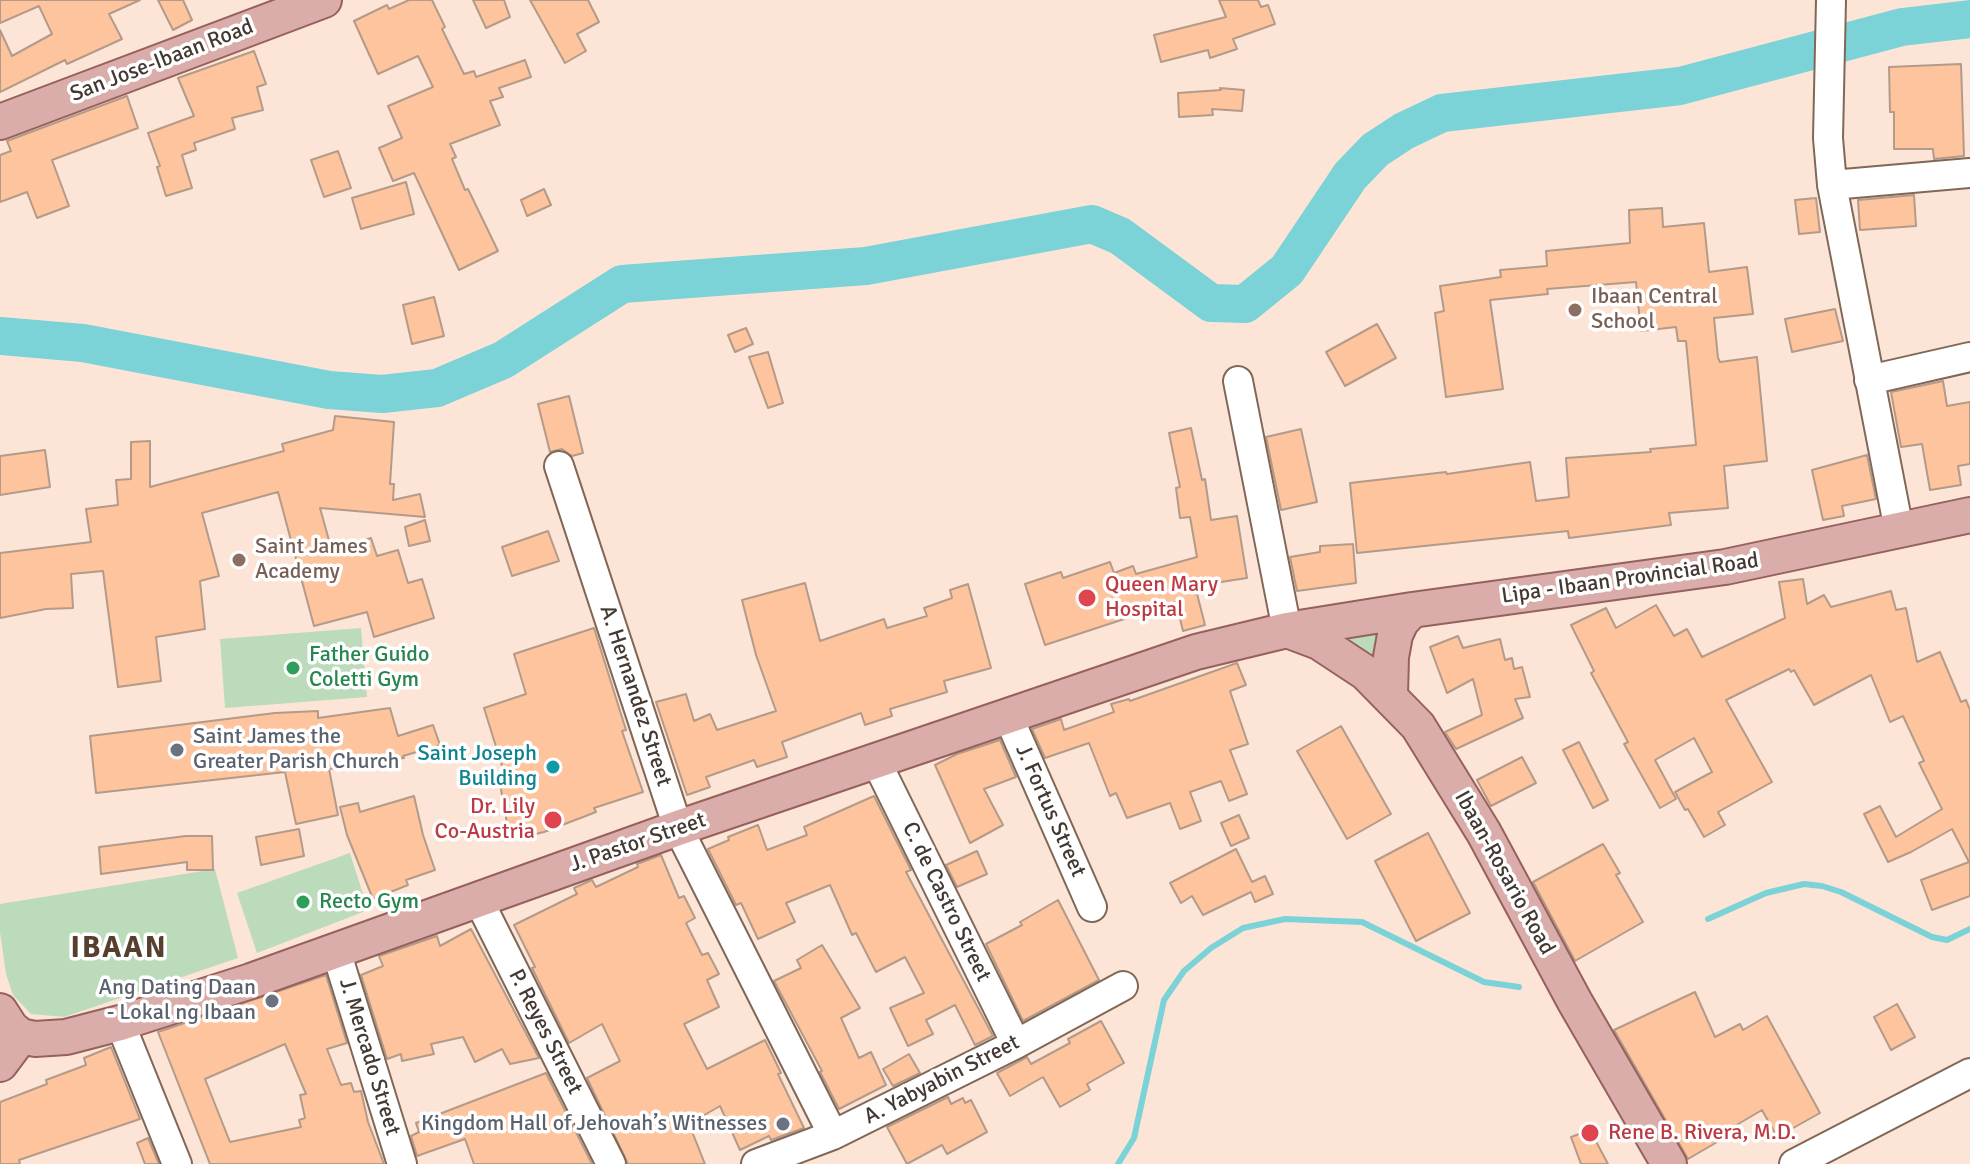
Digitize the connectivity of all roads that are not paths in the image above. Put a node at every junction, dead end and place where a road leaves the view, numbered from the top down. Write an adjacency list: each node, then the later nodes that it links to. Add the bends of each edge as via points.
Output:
1 (324, 0): 3 (main road, San Jose-Ibaan Road)
2 (1831, 1): 5 (street)
3 (0, 122)
4 (1970, 173): 5 (street)
5 (1832, 185): 7 (street)
6 (1970, 357): 7 (street)
7 (1869, 380): 11 (street)
8 (1238, 381): 13 (street)
9 (559, 466): 17 (street, A. Hernandez Street)
10 (1970, 515): 11 (main road, Lipa - Ibaan Provincial Road)
11 (1899, 530): 12 (main road, Lipa - Ibaan Provincial Road, via 1725,567)
12 (1412, 610): 13 (main road, Lipa - Ibaan Provincial Road); 14 (main road, via 1395,635)
13 (1287, 630): 14 (main road, Ibaan-Rosario Road, via 1343,657); 15 (main road, J. Pastor Street, via 1196,652)
14 (1390, 695): 32 (main road, Ibaan-Rosario Road, via 1451,777)
15 (1008, 716): 16 (main road, J. Pastor Street); 19 (street, J. Fortus Street)
16 (876, 761): 17 (main road, J. Pastor Street); 24 (street, C. de Castro Street)
17 (678, 828): 18 (main road, J. Pastor Street); 27 (street, A. Hernandez Street)
18 (478, 899): 20 (main road, J. Pastor Street); 30 (street, P. Reyes Street)
19 (1092, 907)
20 (336, 951): 22 (main road, J. Pastor Street); 29 (street, J. Mercado Street)
21 (1123, 986): 24 (street, A. Yabyabin Street)
22 (120, 1023): 23 (main road, J. Pastor Street, via 48,1040); 28 (street)
23 (11, 1024): 25 (main road, J. Pastor Street)
24 (1016, 1044): 27 (street, A. Yabyabin Street)
25 (0, 1064)
26 (1970, 1073): 33 (street)
27 (833, 1135): 31 (street, A. Yabyabin Street)
28 (177, 1164)
29 (402, 1164)
30 (611, 1164)
31 (756, 1164)
32 (1669, 1164)
33 (1794, 1164)

